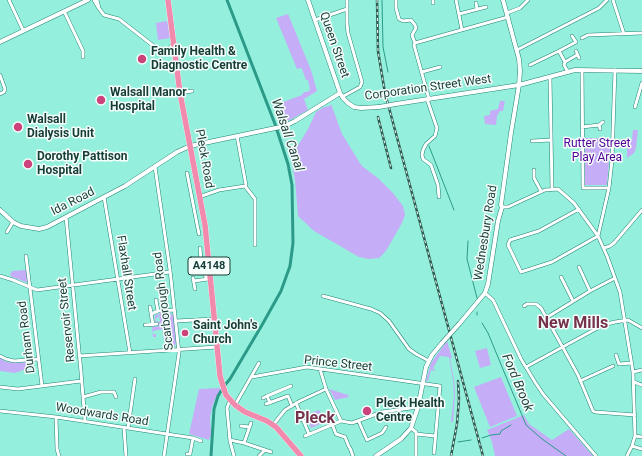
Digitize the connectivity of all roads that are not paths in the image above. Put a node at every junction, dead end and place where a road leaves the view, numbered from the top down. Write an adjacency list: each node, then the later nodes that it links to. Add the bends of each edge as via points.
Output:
1 (9, 0): 23 (street)
2 (88, 0): 19 (street)
3 (94, 0): 16 (street)
4 (97, 0): 16 (street)
5 (308, 0): 22 (street, Queen Street)
6 (347, 0): 17 (street)
7 (396, 0): 30 (street, via 399,19 411,20 416,25 412,35)
8 (456, 0): 20 (street)
9 (503, 0): 21 (street, Wednesbury Road)
10 (528, 0): 21 (street)
11 (607, 0): 33 (street, via 599,8)
12 (612, 0): 26 (street)
13 (167, 1): 31 (highway, Pleck Road / A4148)
14 (476, 3): 18 (street)
15 (486, 7): 18 (street)
16 (99, 8): 32 (street, via 104,15 119,19)
17 (347, 9): 22 (street); 53 (street, via 348,33 362,77 362,85 357,90)
18 (477, 9): 20 (street)
19 (64, 11): 23 (street); 37 (street, via 83,51)
20 (459, 14): 24 (street)
21 (507, 15): 24 (street); 33 (street, Wednesbury Road)
22 (315, 20): 53 (street, Queen Street)
23 (23, 30): 29 (street)
24 (462, 30): 30 (street)
25 (642, 33): 26 (street)
26 (624, 34): 28 (street)
27 (572, 36): 34 (street, via 576,42)
28 (582, 38)
29 (0, 42)
30 (415, 43): 44 (street)
31 (173, 44): 32 (street, via 168,50); 35 (highway, Pleck Road / A4148)
32 (159, 49): 35 (street)
33 (517, 50): 49 (street, Wednesbury Road)
34 (559, 51): 38 (street); 39 (street)
35 (174, 54): 51 (highway, Pleck Road / A4148)
36 (577, 55): 38 (street)
37 (83, 57)
38 (565, 62): 45 (street)
39 (530, 65)
40 (440, 67): 44 (street)
41 (582, 70): 42 (street, Corporation Street West); 45 (street, Corporation Street West); 57 (street)
42 (615, 70): 43 (street, Corporation Street West); 68 (street)
43 (642, 71)
44 (422, 72): 54 (street)
45 (568, 72): 47 (street, Corporation Street West)
46 (0, 75): 52 (street, via 5,89)
47 (550, 78): 49 (street, Corporation Street West); 59 (street)
48 (642, 83): 55 (street)
49 (520, 85): 54 (street, Corporation Street West); 74 (street, Wednesbury Road)
50 (192, 91): 51 (street)
51 (180, 93): 61 (highway, Pleck Road / A4148)
52 (0, 94)
53 (341, 95): 54 (street, Corporation Street West, bridge, via 354,107 372,108); 58 (street, Ida Road, via 281,127)
54 (428, 99): 73 (street, via 437,128 435,136 426,144 422,156 431,164)
55 (635, 107)
56 (601, 126): 57 (street)
57 (582, 127): 68 (street, via 583,188)
58 (237, 136): 61 (street, Ida Road); 67 (street)
59 (551, 140): 60 (street); 69 (street)
60 (532, 141)
61 (190, 146): 62 (street, Ida Road); 72 (highway, Pleck Road / A4148)
62 (156, 167): 71 (street, Ida Road); 91 (street, Scarborough Road)
63 (534, 170): 70 (street, via 534,178)
64 (187, 173): 65 (street, Pleck Road)
65 (188, 179): 66 (street, Pleck Road); 81 (street, Pleck Road)
66 (184, 180)
67 (245, 186): 72 (street, via 219,190); 85 (street, via 254,199)
68 (609, 188): 84 (street)
69 (552, 189): 70 (street); 75 (street, via 563,192)
70 (541, 192): 74 (street, via 508,207)
71 (104, 197): 78 (street, Ida Road); 95 (street, Flaxhall Street)
72 (199, 197): 80 (highway, Pleck Road / A4148)
73 (439, 197)
74 (502, 207): 101 (street, Wednesbury Road)
75 (579, 209): 84 (street); 84 (street, via 539,231 508,242 519,270 521,272 552,262)
76 (0, 210): 79 (street)
77 (642, 210): 87 (street, via 614,243)
78 (66, 217): 79 (street, Ida Road, via 39,229); 98 (street, Reservoir Street)
79 (13, 222): 82 (street)
80 (205, 225): 81 (street); 89 (highway, Pleck Road / A4148)
81 (197, 226): 83 (street, Pleck Road)
82 (6, 232)
83 (198, 234)
84 (598, 236): 87 (street)
85 (255, 245)
86 (200, 248): 89 (street, Pleck Road, via 201,260)
87 (604, 248): 94 (street)
88 (26, 256): 97 (street, Durham Road)
89 (206, 260): 96 (highway, Pleck Road / A4148)
90 (579, 267): 100 (street)
91 (170, 272): 95 (street); 107 (street, Scarborough Road)
92 (0, 276): 97 (street)
93 (561, 277): 105 (street)
94 (615, 278): 100 (street); 113 (street, via 620,292)
95 (118, 279): 98 (street); 119 (street, Flaxhall Street)
96 (208, 279): 99 (street, via 194,279); 111 (highway, Pleck Road / A4148)
97 (30, 286): 98 (street, via 37,290); 123 (street, Durham Road)
98 (72, 286): 122 (street, Reservoir Street)
99 (195, 289)
100 (590, 291): 105 (street)
101 (485, 293): 124 (street, Wednesbury Road, bridge); 128 (street, via 495,304)
102 (323, 296): 124 (street, via 380,313 409,349)
103 (525, 298): 110 (street, via 525,305 538,305)
104 (156, 300): 108 (street)
105 (573, 301): 110 (street)
106 (150, 307): 109 (street)
107 (174, 310): 108 (street); 112 (street, Scarborough Road)
108 (158, 311): 109 (street)
109 (151, 314): 114 (street, via 155,324)
110 (546, 318): 117 (street)
111 (215, 319): 112 (street); 116 (highway, Pleck Road / A4148)
112 (176, 321): 118 (street, Scarborough Road)
113 (624, 321): 115 (street, via 628,320); 117 (street, via 603,325); 126 (street)
114 (145, 325)
115 (642, 328)
116 (217, 347): 118 (street); 147 (highway, Pleck Road / A4148, via 220,376)
117 (563, 347): 128 (street); 135 (street)
118 (179, 349): 119 (street); 170 (street, Scarborough Road)
119 (130, 353): 122 (street)
120 (616, 355): 126 (street, via 619,364)
121 (0, 356): 123 (street, via 14,361)
122 (79, 356): 134 (street, Reservoir Street)
123 (38, 358): 139 (street, Durham Road)
124 (429, 361): 137 (street, Wednesbury Road)
125 (259, 363): 132 (street)
126 (632, 363): 131 (street)
127 (613, 366): 135 (street)
128 (526, 367): 194 (street, via 543,394)
129 (320, 369): 132 (street, Prince Street, via 306,367); 137 (street, Prince Street); 142 (street)
130 (642, 370): 131 (street)
131 (633, 372): 136 (street)
132 (252, 377): 151 (street)
133 (135, 379): 167 (street)
134 (81, 381): 139 (street); 144 (street, Reservoir Street)
135 (580, 381): 155 (street, via 593,411)
136 (634, 382): 138 (street); 155 (street)
137 (422, 383): 153 (street, Wednesbury Road); 172 (street, Prince Street, via 440,386)
138 (642, 385)
139 (42, 386): 141 (street, via 18,389)
140 (291, 386): 143 (street)
141 (0, 387)
142 (326, 389): 150 (street); 159 (street)
143 (267, 396): 146 (street); 148 (street)
144 (82, 397): 145 (street, via 101,392 114,392); 158 (street, Reservoir Street)
145 (116, 397)
146 (263, 398)
147 (230, 400): 151 (highway, A4148); 176 (street, via 227,408)
148 (270, 403): 149 (street); 152 (street, via 288,396)
149 (266, 404)
150 (296, 404): 152 (street); 157 (street)
151 (235, 405): 164 (highway, A4148)
152 (292, 406): 164 (street, via 284,410)
153 (418, 407): 161 (street, via 382,412); 169 (street, Wednesbury Road)
154 (0, 411): 156 (street, Woodwards Road)
155 (635, 415): 173 (street)
156 (56, 417): 158 (street, Woodwards Road); 185 (street)
157 (302, 419): 160 (street); 163 (street, via 307,435)
158 (85, 421): 167 (street, Woodwards Road)
159 (341, 421): 161 (street); 163 (street)
160 (296, 422)
161 (359, 422): 168 (street, via 367,440 382,433)
162 (251, 423): 166 (street)
163 (332, 424): 191 (street, via 336,434 345,437)
164 (273, 425): 190 (highway, A4148)
165 (241, 426): 166 (street)
166 (249, 427): 178 (street)
167 (126, 428): 170 (street, Woodwards Road); 186 (street)
168 (386, 428)
169 (411, 428): 171 (street); 192 (street, Wednesbury Road, via 402,439)
170 (167, 434): 175 (street, Woodwards Road); 187 (street, Scarborough Road)
171 (416, 434): 172 (street); 193 (street)
172 (435, 436): 183 (street)
173 (635, 436): 174 (street); 179 (street)
174 (642, 437)
175 (193, 438): 177 (street, Woodwards Road); 184 (street)
176 (230, 440): 178 (street); 188 (street)
177 (201, 441)
178 (244, 443): 181 (street)
179 (632, 446): 180 (street); 195 (street)
180 (642, 449)
181 (265, 450): 182 (street); 189 (street)
182 (270, 452)
183 (434, 453)
184 (189, 455)
185 (59, 456)
186 (126, 456)
187 (164, 456)
188 (234, 456)
189 (259, 456)
190 (301, 456)
191 (353, 456)
192 (376, 456)
193 (416, 456)
194 (596, 456)
195 (627, 456)

